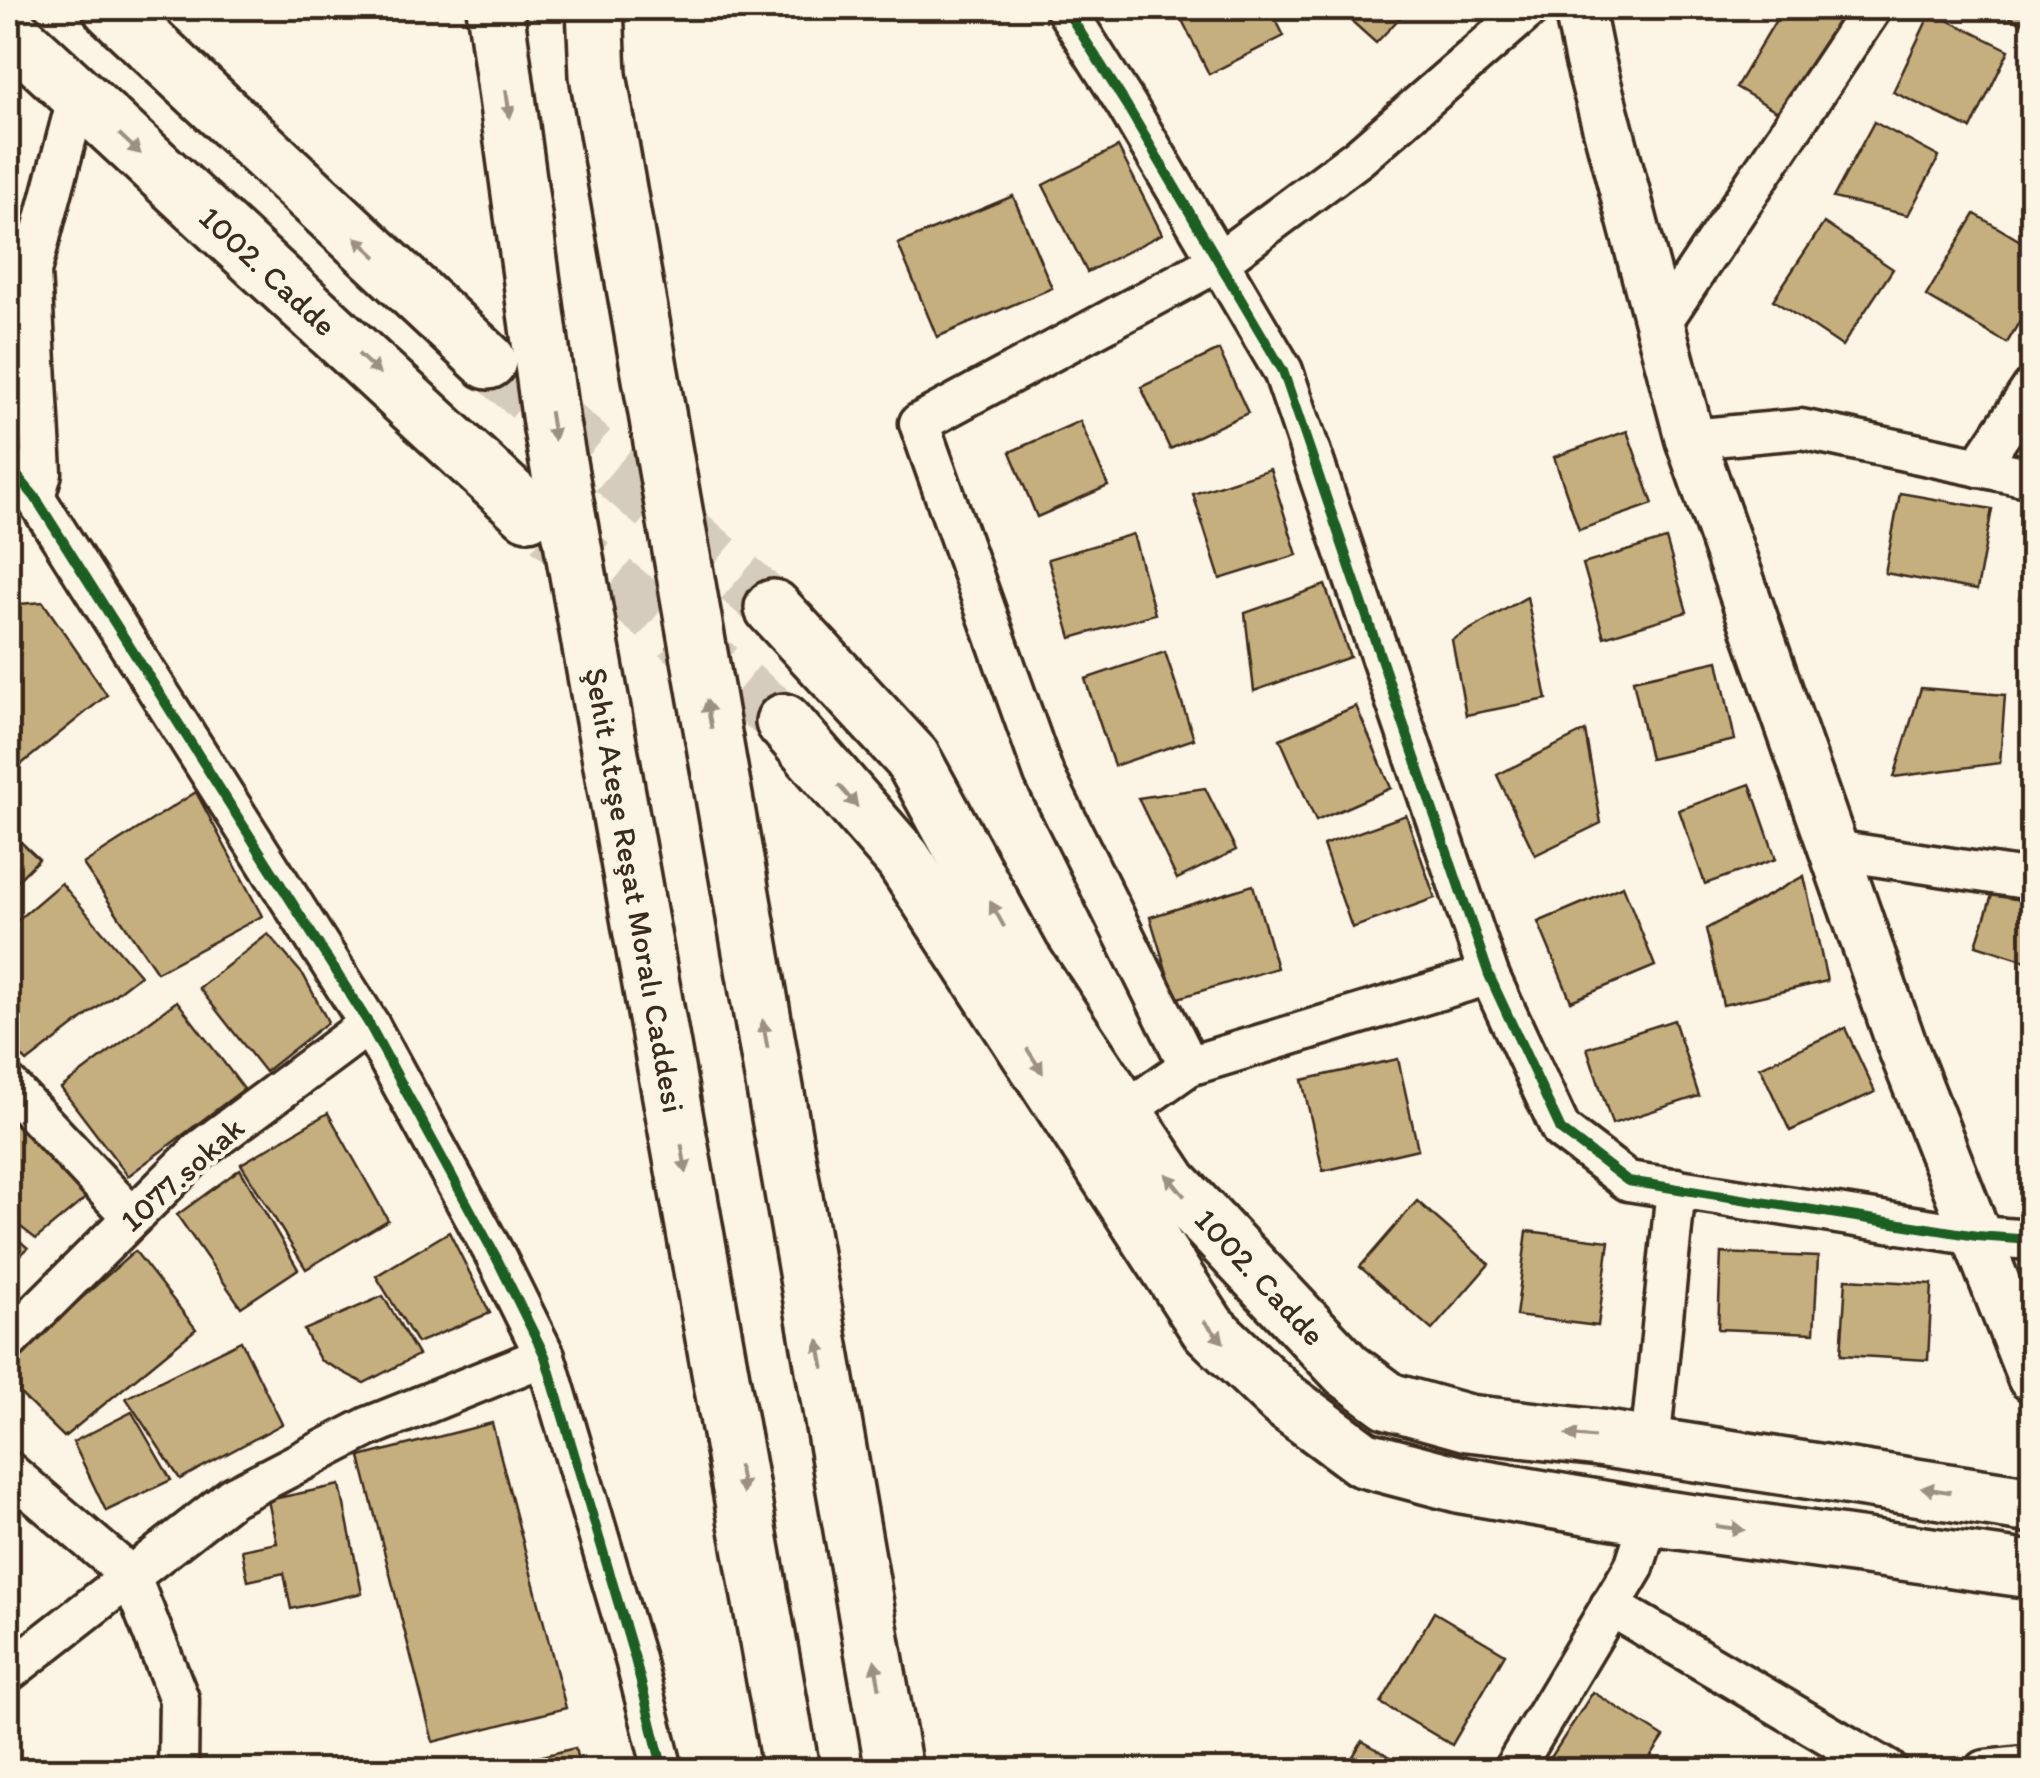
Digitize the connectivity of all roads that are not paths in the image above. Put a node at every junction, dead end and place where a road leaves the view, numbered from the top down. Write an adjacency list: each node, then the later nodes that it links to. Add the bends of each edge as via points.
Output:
1 (495, 8): 47 (main road, Şehit Ateşe Reşat Moralı Caddesi, one-way to 47, via 551,422)
2 (594, 8): 48 (main road, one-way to 2, via 598,76)
3 (1065, 8): 10 (street)
4 (1530, 8): 10 (street, via 1359,157)
5 (1579, 8): 11 (street)
6 (1872, 8): 11 (street)
7 (123, 19): 9 (main road); 12 (main road, one-way to 7)
8 (8, 30): 9 (main road, 1002. Cadde)
9 (78, 95): 18 (street, via 31,272 42,473); 19 (main road, 1002. Cadde, one-way to 19)
10 (1218, 262): 24 (street, via 1282,371); 26 (street, via 919,423 1044,774)
11 (1660, 324): 14 (street)
12 (488, 361)
13 (2032, 388): 16 (street)
14 (1690, 439): 16 (street, via 1801,429); 22 (street)
15 (8, 465): 18 (street)
16 (1979, 467): 17 (street)
17 (2032, 478)
18 (35, 497): 25 (street)
19 (528, 512)
20 (773, 608): 28 (main road, 1002. Cadde, one-way to 20, via 912,758)
21 (784, 722): 28 (main road, 1002. Cadde, one-way to 28, via 903,858)
22 (1834, 850): 23 (street); 31 (street)
23 (2032, 880)
24 (1489, 975): 26 (street); 29 (street, via 1561,1130 1628,1180)
25 (369, 1024): 30 (street, 1077.sokak, via 200,1150); 34 (street)
26 (1189, 1066): 28 (street)
27 (8, 1085): 30 (street)
28 (1104, 1125): 36 (main road, 1002. Cadde, one-way to 28, via 1468,1424 1388,1401 1347,1370 1171,1182); 39 (main road, 1002. Cadde, one-way to 39, via 1208,1328 1282,1398 1363,1459 1462,1485)
29 (1676, 1188): 31 (street); 36 (street)
30 (132, 1217): 33 (street, 1077.sokak)
31 (1976, 1236): 32 (street); 35 (street)
32 (2032, 1240)
33 (8, 1341)
34 (545, 1356): 41 (street, via 368,1427 232,1497); 46 (street)
35 (2032, 1378)
36 (1650, 1446): 38 (main road, 1002. Cadde, one-way to 36); 39 (main road)
37 (8, 1471): 41 (street)
38 (2032, 1505)
39 (1650, 1516): 40 (main road, 1002. Cadde, one-way to 40); 42 (street, via 1634,1567)
40 (2032, 1570)
41 (130, 1575): 43 (street); 45 (street, via 178,1699)
42 (1610, 1606): 49 (street); 50 (street)
43 (8, 1672)
44 (2032, 1765): 51 (street)
45 (178, 1770)
46 (664, 1770)
47 (792, 1770)
48 (894, 1770)
49 (1513, 1770)
50 (1888, 1770)
51 (1985, 1770)

